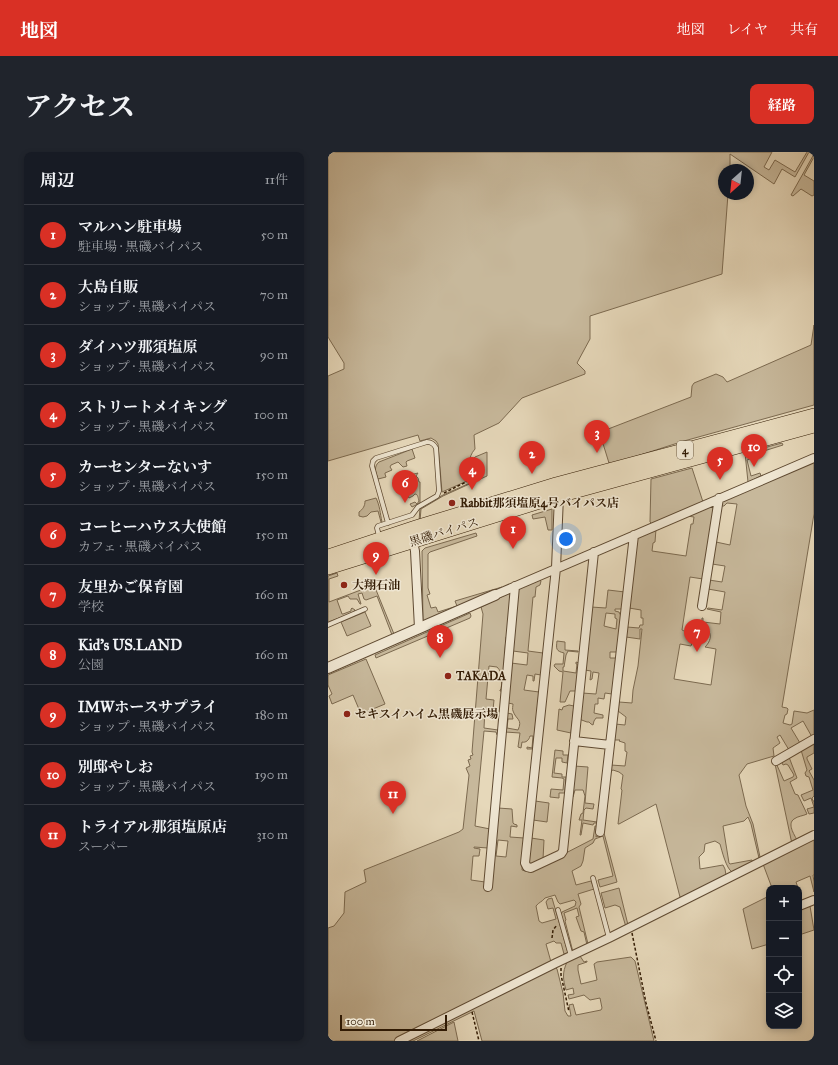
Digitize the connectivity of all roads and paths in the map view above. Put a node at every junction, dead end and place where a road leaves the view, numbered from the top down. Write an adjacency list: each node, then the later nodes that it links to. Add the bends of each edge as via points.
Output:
1 (814, 415): 5 (highway, 黒磯バイパス / 4)
2 (814, 426): 5 (highway, 黒磯バイパス / 4)
3 (471, 458): 6 (path, via 470,480)
4 (814, 458): 7 (street)
5 (557, 490): 8 (highway, 黒磯バイパス / 4); 11 (highway, 黒磯バイパス / 4); 16 (street)
6 (437, 496): 8 (lane, via 418,507); 9 (lane, via 439,491 436,448 430,442 376,458 372,466)
7 (719, 498): 10 (street); 19 (street)
8 (414, 521): 9 (lane); 12 (highway, 黒磯バイパス / 4)
9 (388, 523): 12 (lane, via 377,528)
10 (634, 535): 13 (street); 26 (street)
11 (413, 542): 12 (highway, 黒磯バイパス / 4); 22 (street)
12 (382, 544): 14 (highway, 黒磯バイパス / 4); 15 (highway, 黒磯バイパス / 4)
13 (594, 552): 16 (street); 25 (street)
14 (328, 556)
15 (328, 567)
16 (556, 568): 17 (street); 25 (street, via 525,863 527,867 531,868 563,851)
17 (515, 586): 18 (street); 31 (street)
18 (495, 595): 22 (street)
19 (702, 606)
20 (365, 609): 21 (lane)
21 (328, 625)
22 (419, 628): 23 (street)
23 (328, 668)
24 (814, 739): 27 (street)
25 (574, 741): 26 (street)
26 (610, 745): 28 (street)
27 (776, 761)
28 (600, 832)
29 (814, 835): 36 (street)
30 (593, 878): 38 (lane)
31 (488, 887)
32 (814, 900): 33 (street)
33 (802, 905)
34 (558, 910): 35 (lane)
35 (562, 923): 37 (path, via 555,927); 39 (lane)
36 (631, 927): 38 (street); 45 (path)
37 (552, 938)
38 (609, 938): 39 (street)
39 (571, 956): 40 (street)
40 (563, 960): 41 (street); 42 (path, via 561,975)
41 (471, 1005): 43 (street); 44 (path)
42 (569, 1012)
43 (399, 1041)
44 (479, 1041)
45 (656, 1041)

